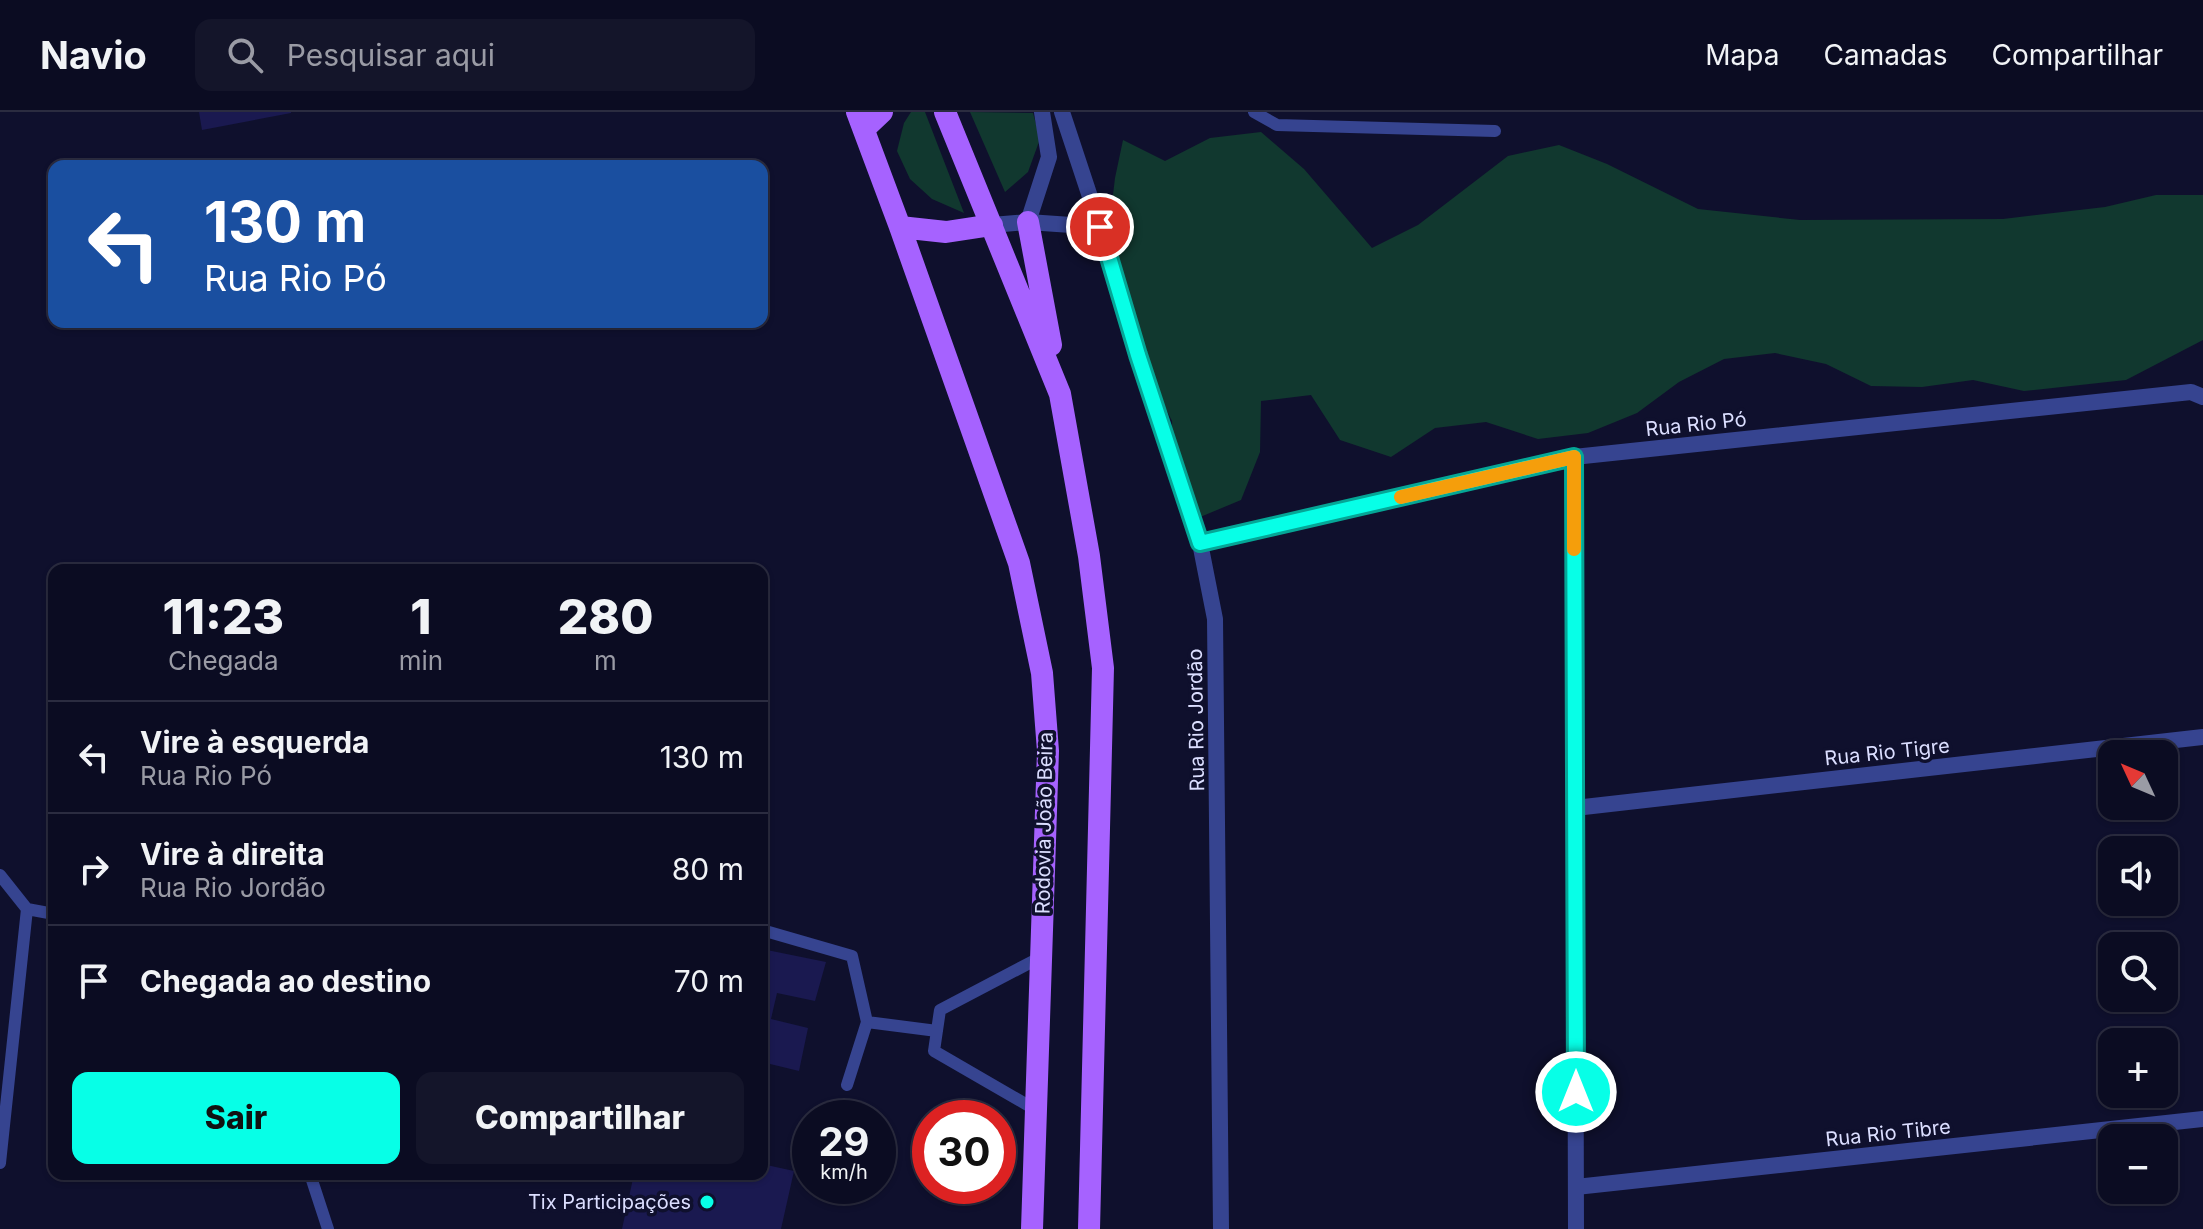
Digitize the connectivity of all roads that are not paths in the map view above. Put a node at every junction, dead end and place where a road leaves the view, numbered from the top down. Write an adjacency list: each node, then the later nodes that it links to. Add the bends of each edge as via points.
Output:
1 (882, 112): 6 (main road)
2 (945, 112): 9 (main road)
3 (1042, 112): 8 (street, via 1049,157)
4 (1062, 112): 11 (street, Rua Rio Jordão)
5 (1254, 112): 7 (lane, via 1277,125)
6 (860, 120): 10 (main road, Rodovia João Beira)
7 (1495, 131)
8 (1028, 222): 9 (street); 11 (street); 12 (main road)
9 (992, 225): 10 (main road, via 946,232); 12 (main road)
10 (900, 227): 22 (main road, Rodovia João Beira, via 1019,563 1042,673 1048,751)
11 (1100, 227): 15 (street, Rua Rio Jordão)
12 (1060, 394): 33 (main road, via 1103,668)
13 (2203, 397): 14 (street, Rua Rio Pó, via 2191,392)
14 (1574, 457): 15 (street, Rua Rio Pó); 17 (street)
15 (1200, 543): 34 (street, Rua Rio Jordão, via 1215,619)
16 (2203, 737): 17 (street, Rua Rio Tigre)
17 (1575, 808): 30 (street)
18 (0, 875): 19 (lane)
19 (27, 909): 20 (lane); 28 (lane)
20 (48, 913)
21 (768, 932): 23 (lane, via 852,956)
22 (1041, 957): 24 (lane, via 940,1010); 26 (main road, Rodovia João Beira)
23 (867, 1022): 24 (lane); 25 (lane)
24 (937, 1031): 26 (lane, via 934,1051)
25 (847, 1085)
26 (1036, 1110): 32 (main road, Rodovia João Beira)
27 (2203, 1119): 30 (street, Rua Rio Tibre)
28 (0, 1163)
29 (312, 1180): 31 (lane)
30 (1576, 1187): 35 (street)
31 (328, 1229)
32 (1032, 1229)
33 (1089, 1229)
34 (1221, 1229)
35 (1576, 1229)

